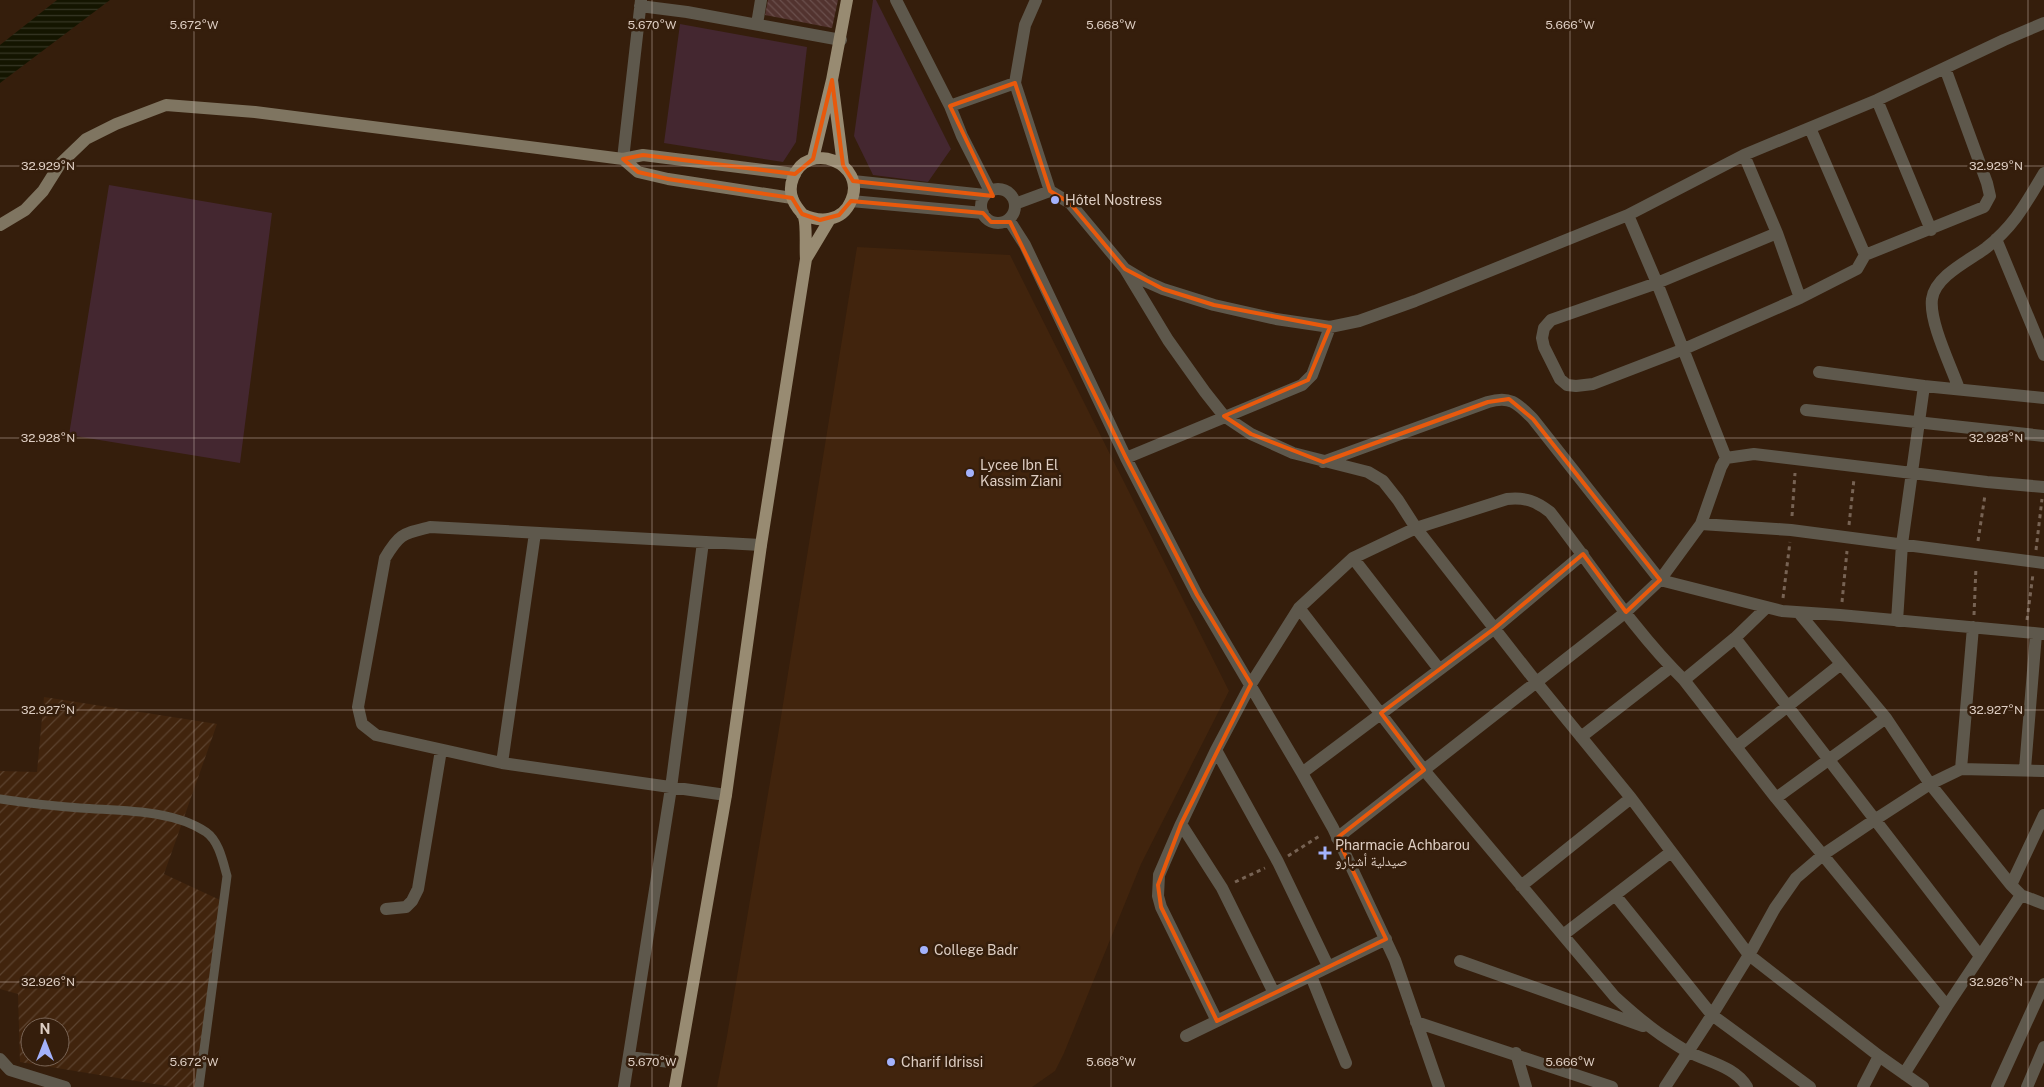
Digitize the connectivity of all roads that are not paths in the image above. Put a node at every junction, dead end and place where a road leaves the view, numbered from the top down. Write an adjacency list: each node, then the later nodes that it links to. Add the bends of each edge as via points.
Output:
1 (761, 0): 8 (street)
2 (847, 0): 9 (main road)
3 (896, 0): 14 (street)
4 (1036, 0): 12 (street, via 1026,25)
5 (641, 3): 6 (street); 17 (street)
6 (687, 6): 8 (street)
7 (2044, 23): 10 (street)
8 (757, 24): 9 (street)
9 (841, 40): 11 (main road)
10 (1945, 68): 13 (street); 34 (street, via 1980,160 1990,196 1984,207)
11 (832, 80): 18 (main road); 19 (main road)
12 (1015, 83): 14 (street); 23 (street)
13 (1877, 100): 15 (street); 34 (street)
14 (950, 106): 24 (street)
15 (1810, 128): 16 (street); 37 (street)
16 (1744, 155): 30 (street); 35 (street)
17 (623, 159): 21 (street, via 643,155); 25 (street, via 638,172 661,178); 33 (street, via 255,112 166,105 86,139 60,164 43,191 25,210)
18 (813, 159): 19 (main road, via 834,160); 21 (main road, via 804,163)
19 (842, 165): 22 (main road)
20 (2044, 173): 36 (street, via 2021,212)
21 (795, 174): 25 (main road)
22 (853, 181): 24 (street); 26 (main road)
23 (1050, 191): 27 (street); 39 (street, via 1070,203)
24 (988, 193): 27 (street, via 1003,190 1009,193); 28 (street, via 981,207)
25 (792, 198): 29 (main road)
26 (852, 200): 28 (street); 31 (main road, via 839,216)
27 (1015, 204): 32 (street)
28 (983, 213): 32 (street, via 991,222)
29 (802, 214): 31 (main road, via 820,220); 38 (main road, via 805,218)
30 (1628, 215): 40 (street); 42 (street, via 1415,301 1359,321)
31 (830, 219): 38 (main road)
32 (1008, 220): 53 (street, via 1025,245)
33 (0, 225)
34 (1931, 230): 37 (street)
35 (1777, 233): 40 (street); 41 (street)
36 (1996, 239): 44 (street); 47 (street, via 1950,273 1932,296 1935,322)
37 (1866, 255): 41 (street, via 1857,269)
38 (806, 259): 63 (main road)
39 (1125, 269): 42 (street, via 1163,289 1214,305); 50 (street, via 1168,340)
40 (1657, 283): 43 (street); 43 (street, via 1551,320 1544,328 1544,347 1560,379 1567,385 1576,386 1593,384)
41 (1800, 298): 43 (street)
42 (1330, 327): 50 (street, via 1308,380)
43 (1684, 349): 54 (street)
44 (2044, 355)
45 (1819, 372): 46 (street)
46 (1924, 386): 47 (street); 51 (street)
47 (1959, 389): 48 (street)
48 (2044, 398)
49 (1806, 410): 51 (street)
50 (1224, 416): 53 (street); 55 (street, via 1251,434)
51 (1919, 422): 52 (street); 56 (street)
52 (2044, 436)
53 (1126, 458): 82 (street, via 1198,595)
54 (1726, 458): 56 (street, via 1754,454); 58 (street)
55 (1323, 462): 59 (street, via 1368,472 1384,481); 67 (street, via 1488,402 1509,399 1533,419)
56 (1912, 472): 57 (street); 62 (street)
57 (2044, 487)
58 (1701, 524): 62 (street, via 1791,530); 67 (street)
59 (1416, 528): 64 (street, via 1520,497 1550,512); 65 (street); 74 (street)
60 (536, 533): 61 (street); 88 (street, via 430,527 405,533 385,558 358,707 362,724 376,734); 91 (street)
61 (703, 542): 63 (street); 98 (street)
62 (1902, 544): 66 (street); 72 (street)
63 (761, 545): 99 (main road)
64 (1583, 554): 70 (street); 74 (street)
65 (1353, 558): 68 (street); 79 (street)
66 (2044, 563)
67 (1660, 580): 69 (street); 70 (street)
68 (1299, 608): 82 (street); 84 (street)
69 (1766, 608): 71 (street); 76 (street)
70 (1626, 612): 78 (street); 81 (street)
71 (1799, 613): 72 (street); 77 (street)
72 (1897, 621): 73 (street)
73 (1973, 627): 75 (street); 92 (street)
74 (1495, 628): 79 (street); 81 (street)
75 (2040, 634): 93 (street)
76 (1735, 638): 80 (street); 83 (street)
77 (1841, 664): 83 (street); 85 (street)
78 (1671, 667): 80 (street); 86 (street)
79 (1439, 669): 84 (street)
80 (1684, 680): 87 (street)
81 (1537, 683): 86 (street); 94 (street)
82 (1251, 684): 89 (street); 96 (street)
83 (1788, 706): 87 (street); 90 (street)
84 (1381, 713): 94 (street); 96 (street)
85 (1886, 718): 90 (street); 97 (street)
86 (1581, 737): 100 (street)
87 (1736, 747): 101 (street)
88 (441, 750): 91 (street); 114 (street, via 418,889 406,907)
89 (1216, 750): 105 (street); 120 (street, via 1278,862)
90 (1828, 758): 101 (street); 104 (street)
91 (502, 763): 98 (street)
92 (1961, 769): 93 (street); 97 (street)
93 (2025, 769): 95 (street)
94 (1424, 770): 106 (street); 110 (street)
95 (2044, 770)
96 (1302, 773): 106 (street)
97 (1930, 784): 104 (street); 109 (street)
98 (671, 788): 99 (street); 134 (street)
99 (726, 795): 136 (main road)
100 (1631, 798): 107 (street); 110 (street)
101 (1776, 798): 108 (street)
102 (0, 799): 140 (lane, via 175,818 207,833 221,854 227,876)
103 (2044, 816): 109 (street)
104 (1876, 818): 108 (street); 118 (street)
105 (1180, 824): 123 (street, via 1222,888); 126 (street, via 1159,875 1158,896)
106 (1337, 838): 116 (street)
107 (1672, 852): 111 (street); 117 (street)
108 (1824, 854): 117 (street, via 1796,878); 124 (street)
109 (2011, 885): 112 (street)
110 (1521, 886): 115 (street)
111 (1615, 895): 115 (street); 125 (street)
112 (2021, 895): 113 (street); 118 (street)
113 (2044, 904)
114 (386, 909)
115 (1563, 935): 128 (street, via 1615,997)
116 (1386, 939): 120 (street); 127 (street)
117 (1749, 955): 125 (street); 133 (street)
118 (1980, 956): 124 (street)
119 (1460, 961): 128 (street)
120 (1328, 966): 121 (street)
121 (1311, 976): 123 (street); 137 (street)
122 (2044, 984): 151 (street)
123 (1274, 993): 126 (street)
124 (1947, 1006): 138 (street)
125 (1712, 1015): 131 (street); 148 (street)
126 (1217, 1021): 129 (street)
127 (1416, 1022): 132 (street); 143 (street)
128 (1654, 1029): 131 (street)
129 (1186, 1036)
130 (2044, 1047): 152 (street)
131 (1688, 1052): 146 (street); 147 (street, via 1732,1071)
132 (1516, 1054): 144 (street); 145 (street)
133 (1879, 1056): 138 (street); 149 (street)
134 (629, 1057): 136 (street); 141 (street)
135 (0, 1059): 139 (street, via 10,1070)
136 (678, 1063): 142 (main road)
137 (1346, 1063)
138 (1904, 1074): 150 (street)
139 (65, 1087)
140 (199, 1087)
141 (624, 1087)
142 (675, 1087)
143 (1439, 1087)
144 (1526, 1087)
145 (1610, 1087)
146 (1665, 1087)
147 (1747, 1087)
148 (1810, 1087)
149 (1863, 1087)
150 (1923, 1087)
151 (1997, 1087)
152 (2027, 1087)

